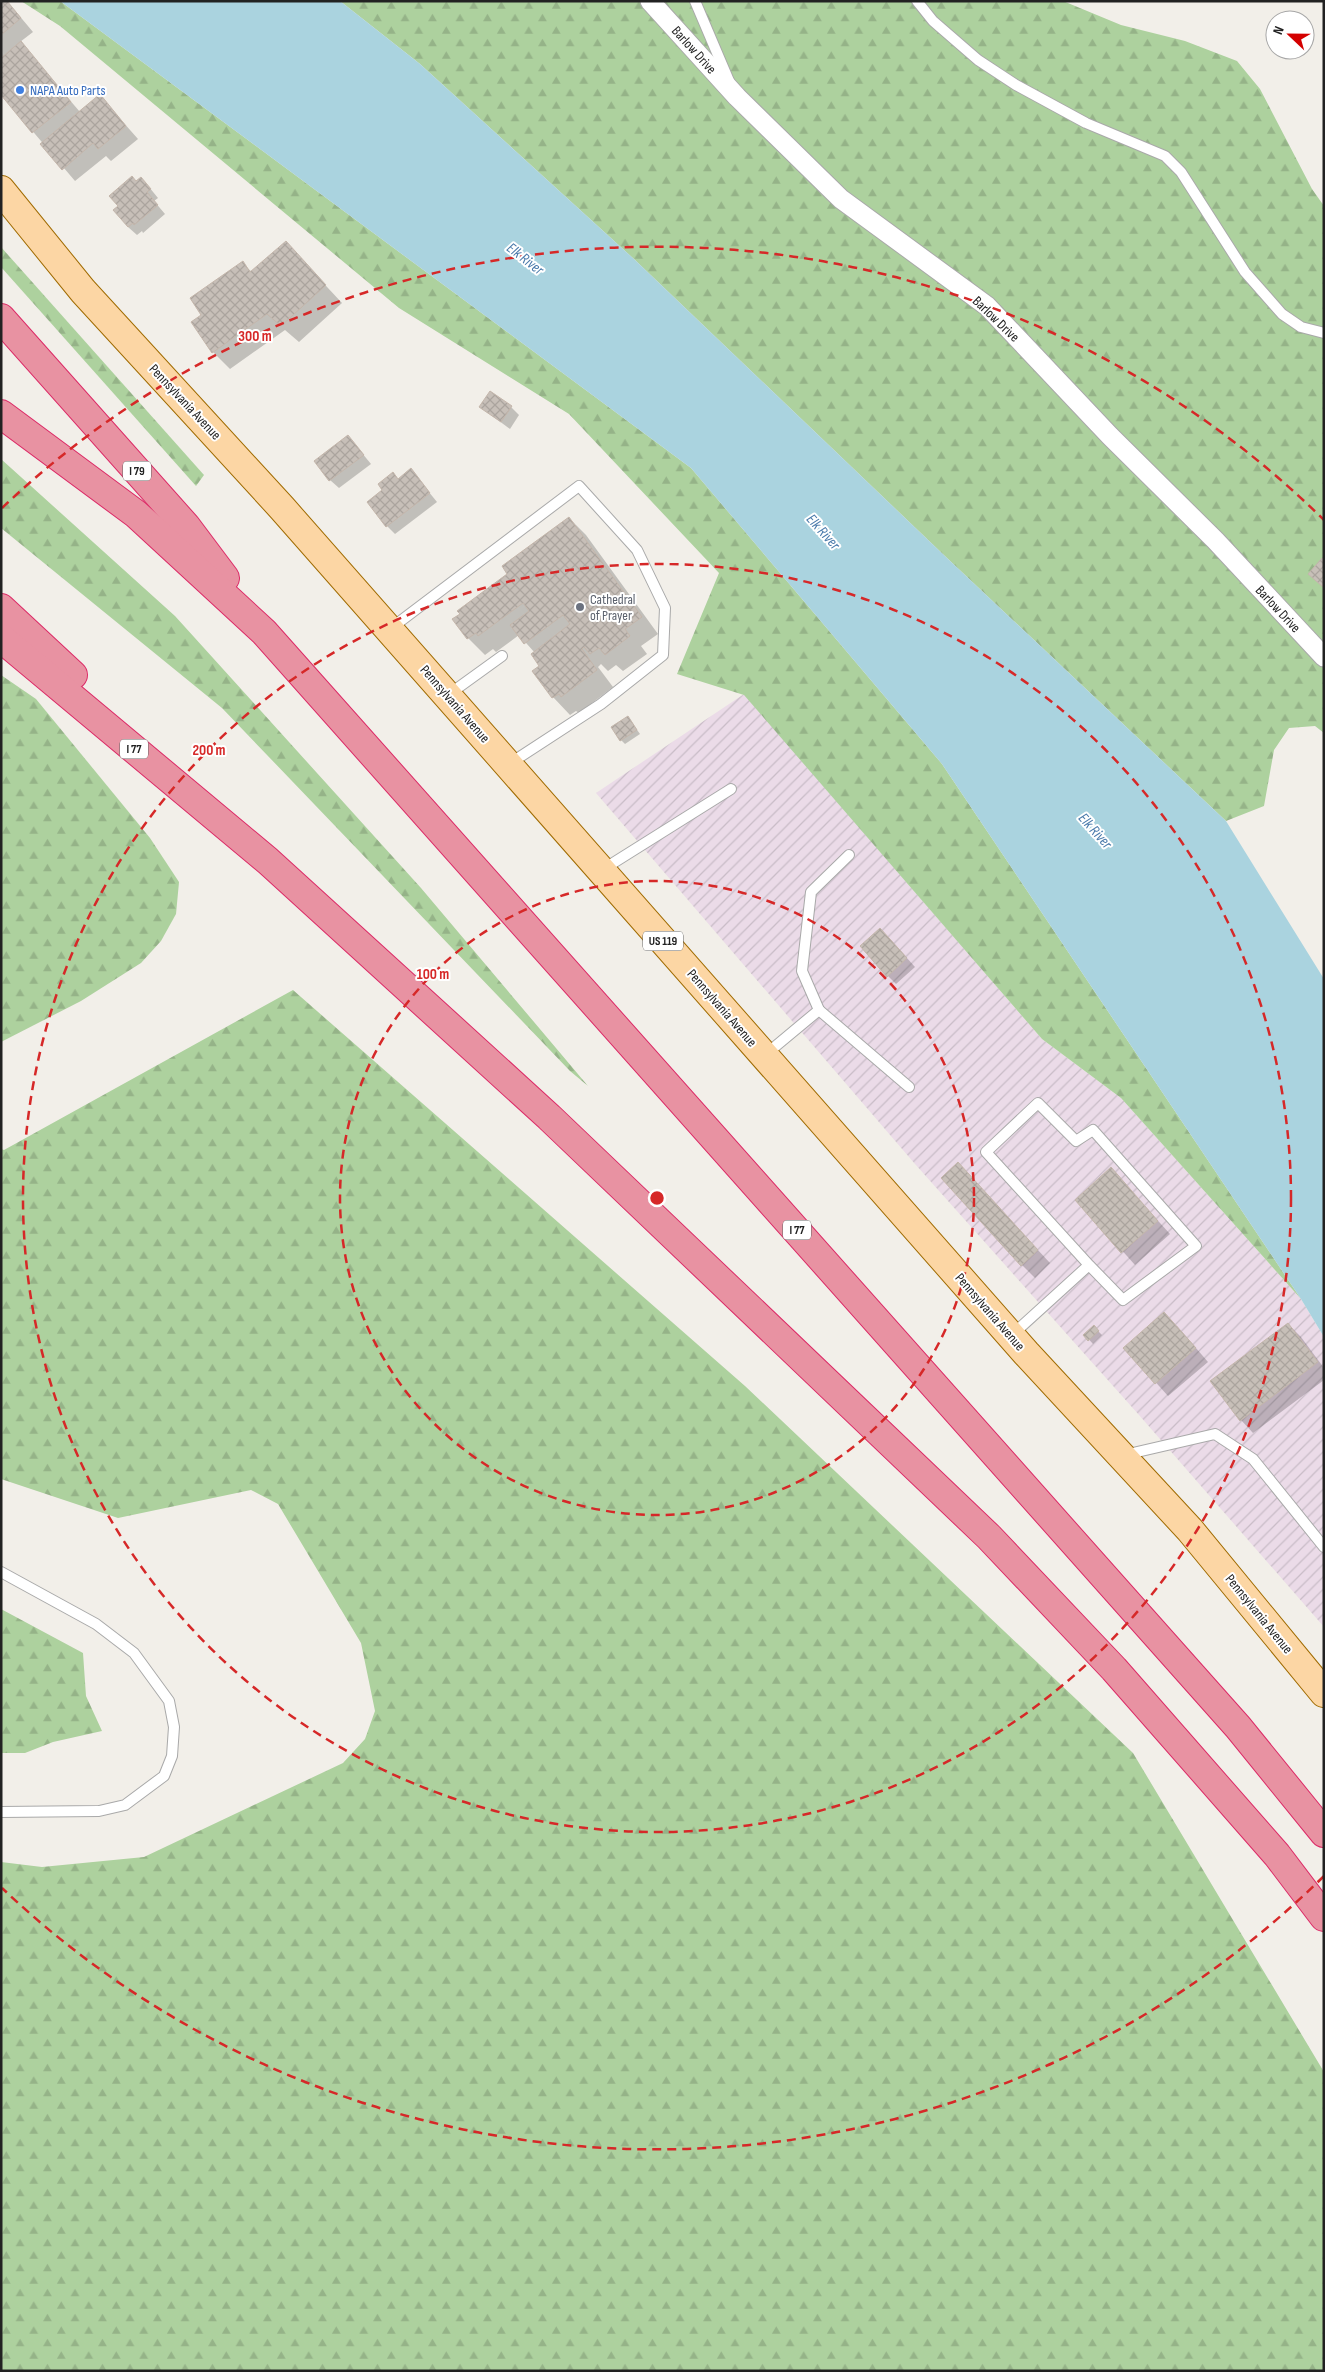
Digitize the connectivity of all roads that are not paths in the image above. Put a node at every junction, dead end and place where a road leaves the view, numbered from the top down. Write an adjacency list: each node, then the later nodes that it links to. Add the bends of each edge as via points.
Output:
1 (650, 1): 4 (street, Barlow Drive)
2 (695, 1): 4 (lane)
3 (917, 1): 7 (lane, via 933,21 978,60 1016,85 1086,123 1165,156 1181,172 1245,272 1282,314 1301,326)
4 (737, 97): 14 (street, Barlow Drive, via 841,199 987,306)
5 (1, 190): 10 (main road, Pennsylvania Avenue / US 119, via 83,291)
6 (1, 318): 11 (highway, I 79, via 186,526)
7 (1324, 333)
8 (1, 414): 11 (highway, I 77, via 136,514)
9 (1, 608): 19 (highway)
10 (389, 629): 15 (main road, Pennsylvania Avenue / US 119); 16 (lane, via 579,486 599,506 636,550 665,608 663,655 601,704)
11 (264, 632): 31 (highway, I 77, via 1238,1727)
12 (1, 638): 19 (highway, I 77)
13 (502, 656): 15 (lane)
14 (1324, 657)
15 (447, 695): 16 (main road, Pennsylvania Avenue / US 119)
16 (508, 765): 20 (main road, Pennsylvania Avenue / US 119)
17 (731, 789): 20 (lane)
18 (849, 855): 21 (lane, via 811,892 802,971)
19 (268, 861): 32 (highway, I 77, via 548,1117 989,1537 1114,1669 1277,1855)
20 (601, 870): 22 (main road, Pennsylvania Avenue / US 119)
21 (819, 1010): 22 (lane); 23 (lane)
22 (764, 1055): 25 (main road, Pennsylvania Avenue / US 119)
23 (909, 1087)
24 (1089, 1265): 24 (lane, via 1123,1300 1196,1246 1093,1130 1076,1141 1038,1103 986,1152); 25 (lane)
25 (1011, 1336): 26 (main road, Pennsylvania Avenue / US 119)
26 (1121, 1456): 27 (lane, via 1215,1434 1253,1459); 29 (main road, Pennsylvania Avenue / US 119, via 1190,1530)
27 (1324, 1547)
28 (1, 1572): 30 (lane, via 96,1624 134,1653 169,1700 174,1727 172,1756 164,1776 125,1805 99,1811)
29 (1324, 1693)
30 (1, 1812)
31 (1324, 1834)
32 (1324, 1917)

